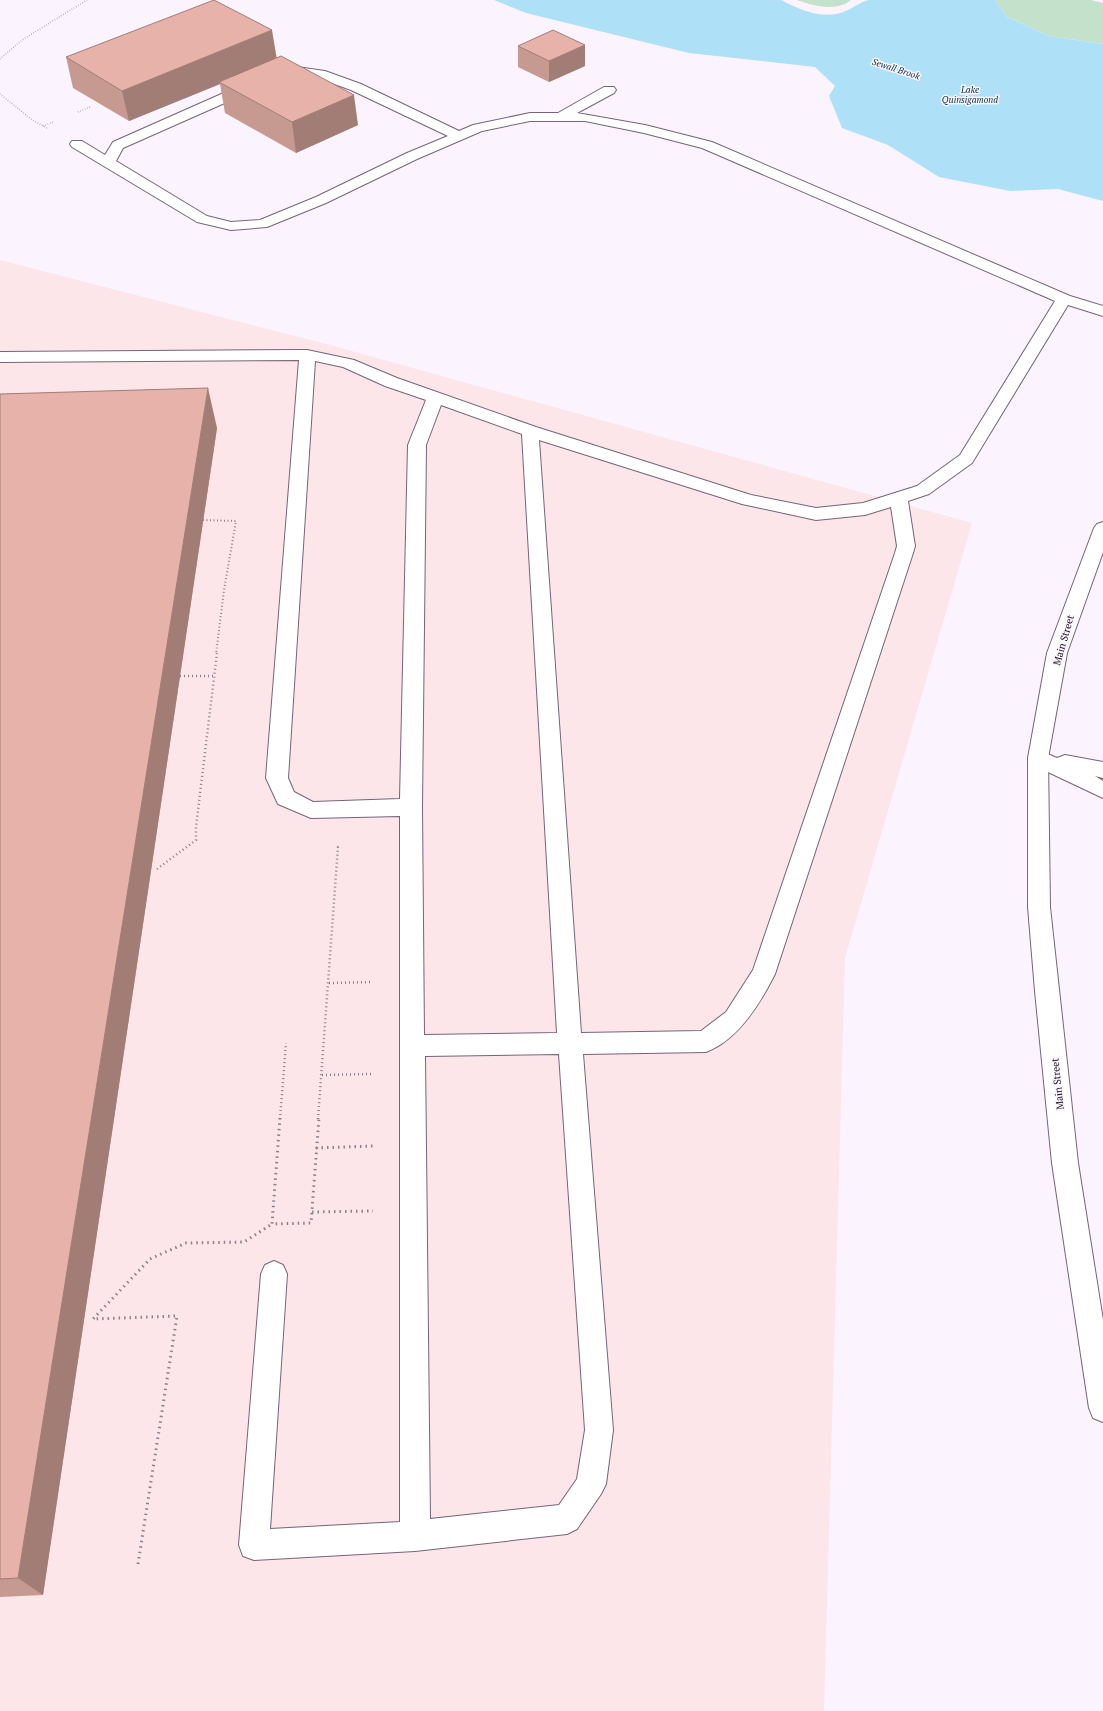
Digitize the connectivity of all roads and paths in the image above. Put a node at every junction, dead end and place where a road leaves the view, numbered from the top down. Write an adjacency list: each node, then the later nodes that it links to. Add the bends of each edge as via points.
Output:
1 (87, 0): 2 (path, via 22,40)
2 (0, 59)
3 (275, 76): 8 (main road, via 290,70 320,74 356,87)
4 (261, 82): 10 (main road, via 118,145)
5 (609, 90): 7 (main road)
6 (0, 94): 9 (path, via 31,119)
7 (561, 117): 8 (main road, via 530,117 478,128); 11 (main road, via 585,117 707,145)
8 (459, 136): 10 (main road, via 322,200 262,224 231,226 202,219)
9 (77, 144): 10 (main road)
10 (108, 162)
11 (1064, 299): 12 (main road); 17 (main road, via 966,459 923,490)
12 (1103, 311)
13 (307, 355): 14 (main road); 15 (main road, via 348,363); 25 (main road, via 277,778 286,798 311,810)
14 (0, 357)
15 (435, 398): 16 (main road); 25 (main road, via 417,445)
16 (530, 431): 17 (main road, via 748,500 816,514 865,509); 31 (main road)
17 (899, 498): 31 (main road, via 906,546 904,553 763,974 734,1019 706,1041)
18 (203, 520): 21 (path, via 236,521 224,590)
19 (1103, 528): 22 (main road, Main Street, via 1057,653)
20 (180, 676): 21 (path)
21 (214, 676): 27 (path, via 196,840)
22 (1038, 758): 23 (main road); 24 (main road); 43 (main road, Main Street, via 1039,907 1047,991 1065,1163)
23 (1103, 770)
24 (1103, 790)
25 (411, 807): 32 (main road)
26 (345, 847): 29 (path, via 338,847)
27 (157, 869)
28 (376, 982): 29 (path)
29 (329, 983): 35 (path)
30 (286, 1043): 41 (path)
31 (570, 1043): 32 (main road); 44 (main road, via 599,1430 591,1484 567,1518)
32 (412, 1046): 37 (main road)
33 (373, 1066): 34 (path)
34 (372, 1074): 35 (path); 36 (path)
35 (322, 1075): 38 (path)
36 (372, 1081)
37 (412, 1145): 38 (path); 39 (main road)
38 (316, 1148): 40 (path)
39 (413, 1211): 40 (path); 44 (main road)
40 (312, 1212): 41 (path, via 312,1223)
41 (272, 1224): 45 (path, via 244,1242 186,1243 150,1259 92,1319 177,1316)
42 (274, 1274): 44 (main road, via 254,1545)
43 (1103, 1408)
44 (415, 1536)
45 (138, 1564)

